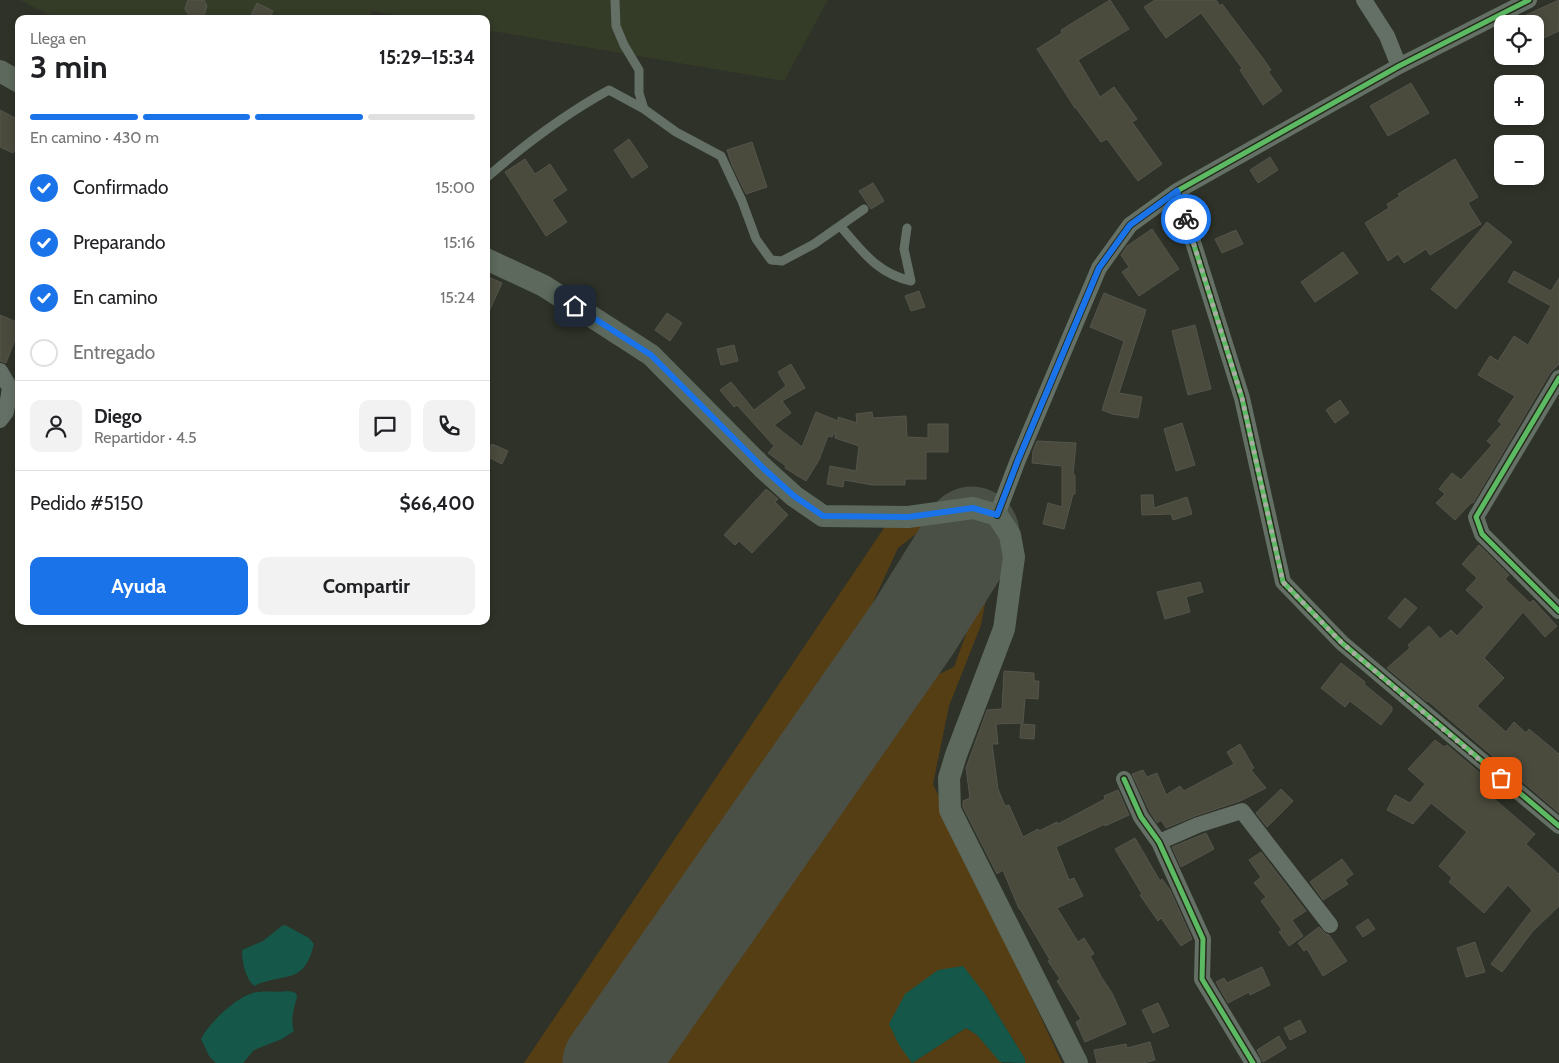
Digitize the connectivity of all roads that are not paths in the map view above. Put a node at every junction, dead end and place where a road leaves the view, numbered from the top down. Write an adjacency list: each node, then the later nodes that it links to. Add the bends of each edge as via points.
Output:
1 (615, 0): 7 (lane, via 616,26 639,70 639,93)
2 (1364, 0): 4 (street, via 1388,36)
3 (1529, 0): 4 (street)
4 (1399, 66): 9 (street)
5 (0, 71): 6 (main road)
6 (15, 80)
7 (644, 109): 8 (lane, via 609,90 520,148); 11 (lane, via 676,132 721,156 756,239 771,260 782,261)
8 (490, 174)
9 (1177, 191): 17 (street, via 1130,225 1099,268); 20 (street, via 1242,398 1283,582 1342,643)
10 (864, 210): 11 (lane)
11 (840, 227): 12 (lane, via 878,267 899,279 912,282 904,249)
12 (907, 228)
13 (490, 261): 17 (main road, via 544,286 651,355 763,468 823,516 908,517 973,508)
14 (0, 371): 16 (street, via 10,388 6,412)
15 (1559, 378): 18 (street, via 1476,517 1482,534)
16 (0, 420)
17 (997, 515): 23 (main road, via 1010,536 1014,557 1004,629 949,778 950,810)
18 (1559, 611)
19 (1124, 778): 21 (street, via 1141,817)
20 (1559, 826)
21 (1159, 842): 22 (street, via 1242,811); 24 (street, via 1203,939 1202,979)
22 (1330, 924)
23 (1077, 1063)
24 (1253, 1063)

